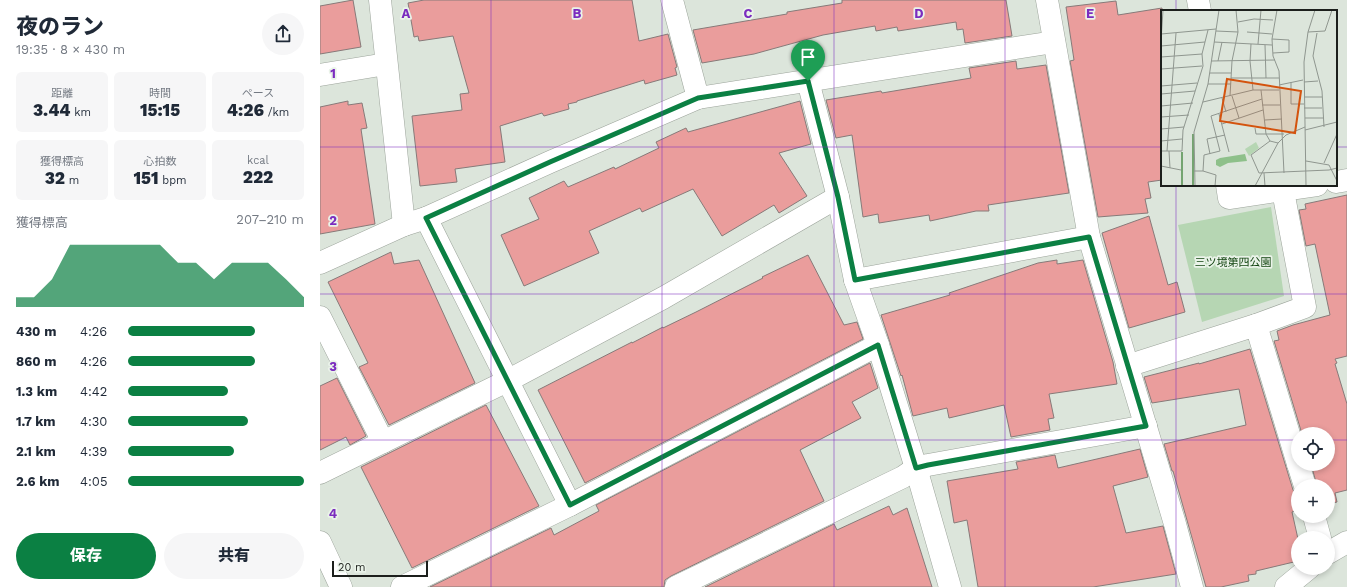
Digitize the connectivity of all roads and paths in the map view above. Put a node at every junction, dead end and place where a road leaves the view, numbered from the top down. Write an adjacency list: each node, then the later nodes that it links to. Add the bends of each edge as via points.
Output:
1 (380, 0): 7 (street)
2 (672, 0): 10 (street)
3 (1047, 0): 6 (street)
4 (1198, 0): 5 (street)
5 (1200, 10)
6 (1054, 42): 9 (street); 19 (street)
7 (386, 64): 8 (street); 18 (street)
8 (320, 75)
9 (808, 81): 10 (street); 16 (street)
10 (698, 98): 17 (street)
11 (1347, 180): 12 (street)
12 (1337, 182)
13 (1227, 186): 15 (street, via 1229,198)
14 (1311, 186): 15 (street)
15 (1283, 191): 23 (street, via 1305,307)
16 (838, 197): 21 (street); 26 (street, via 663,298)
17 (426, 218): 18 (street); 26 (street)
18 (404, 225): 20 (street)
19 (1089, 237): 21 (street); 25 (street)
20 (320, 263)
21 (855, 280): 24 (street)
22 (320, 317): 29 (street)
23 (1256, 324): 25 (street); 28 (street)
24 (878, 345): 30 (street); 32 (street)
25 (1127, 366): 27 (street)
26 (508, 381): 29 (street); 32 (street)
27 (1146, 426): 30 (street); 41 (street)
28 (1291, 441)
29 (383, 442): 31 (street)
30 (916, 468): 39 (street, via 903,477); 40 (street)
31 (320, 473)
32 (570, 505): 38 (street)
33 (320, 542): 37 (street)
34 (1347, 542): 35 (street)
35 (1335, 549)
36 (1301, 575): 42 (street)
37 (341, 587)
38 (402, 587)
39 (676, 587)
40 (950, 587)
41 (1192, 587)
42 (1286, 587)

